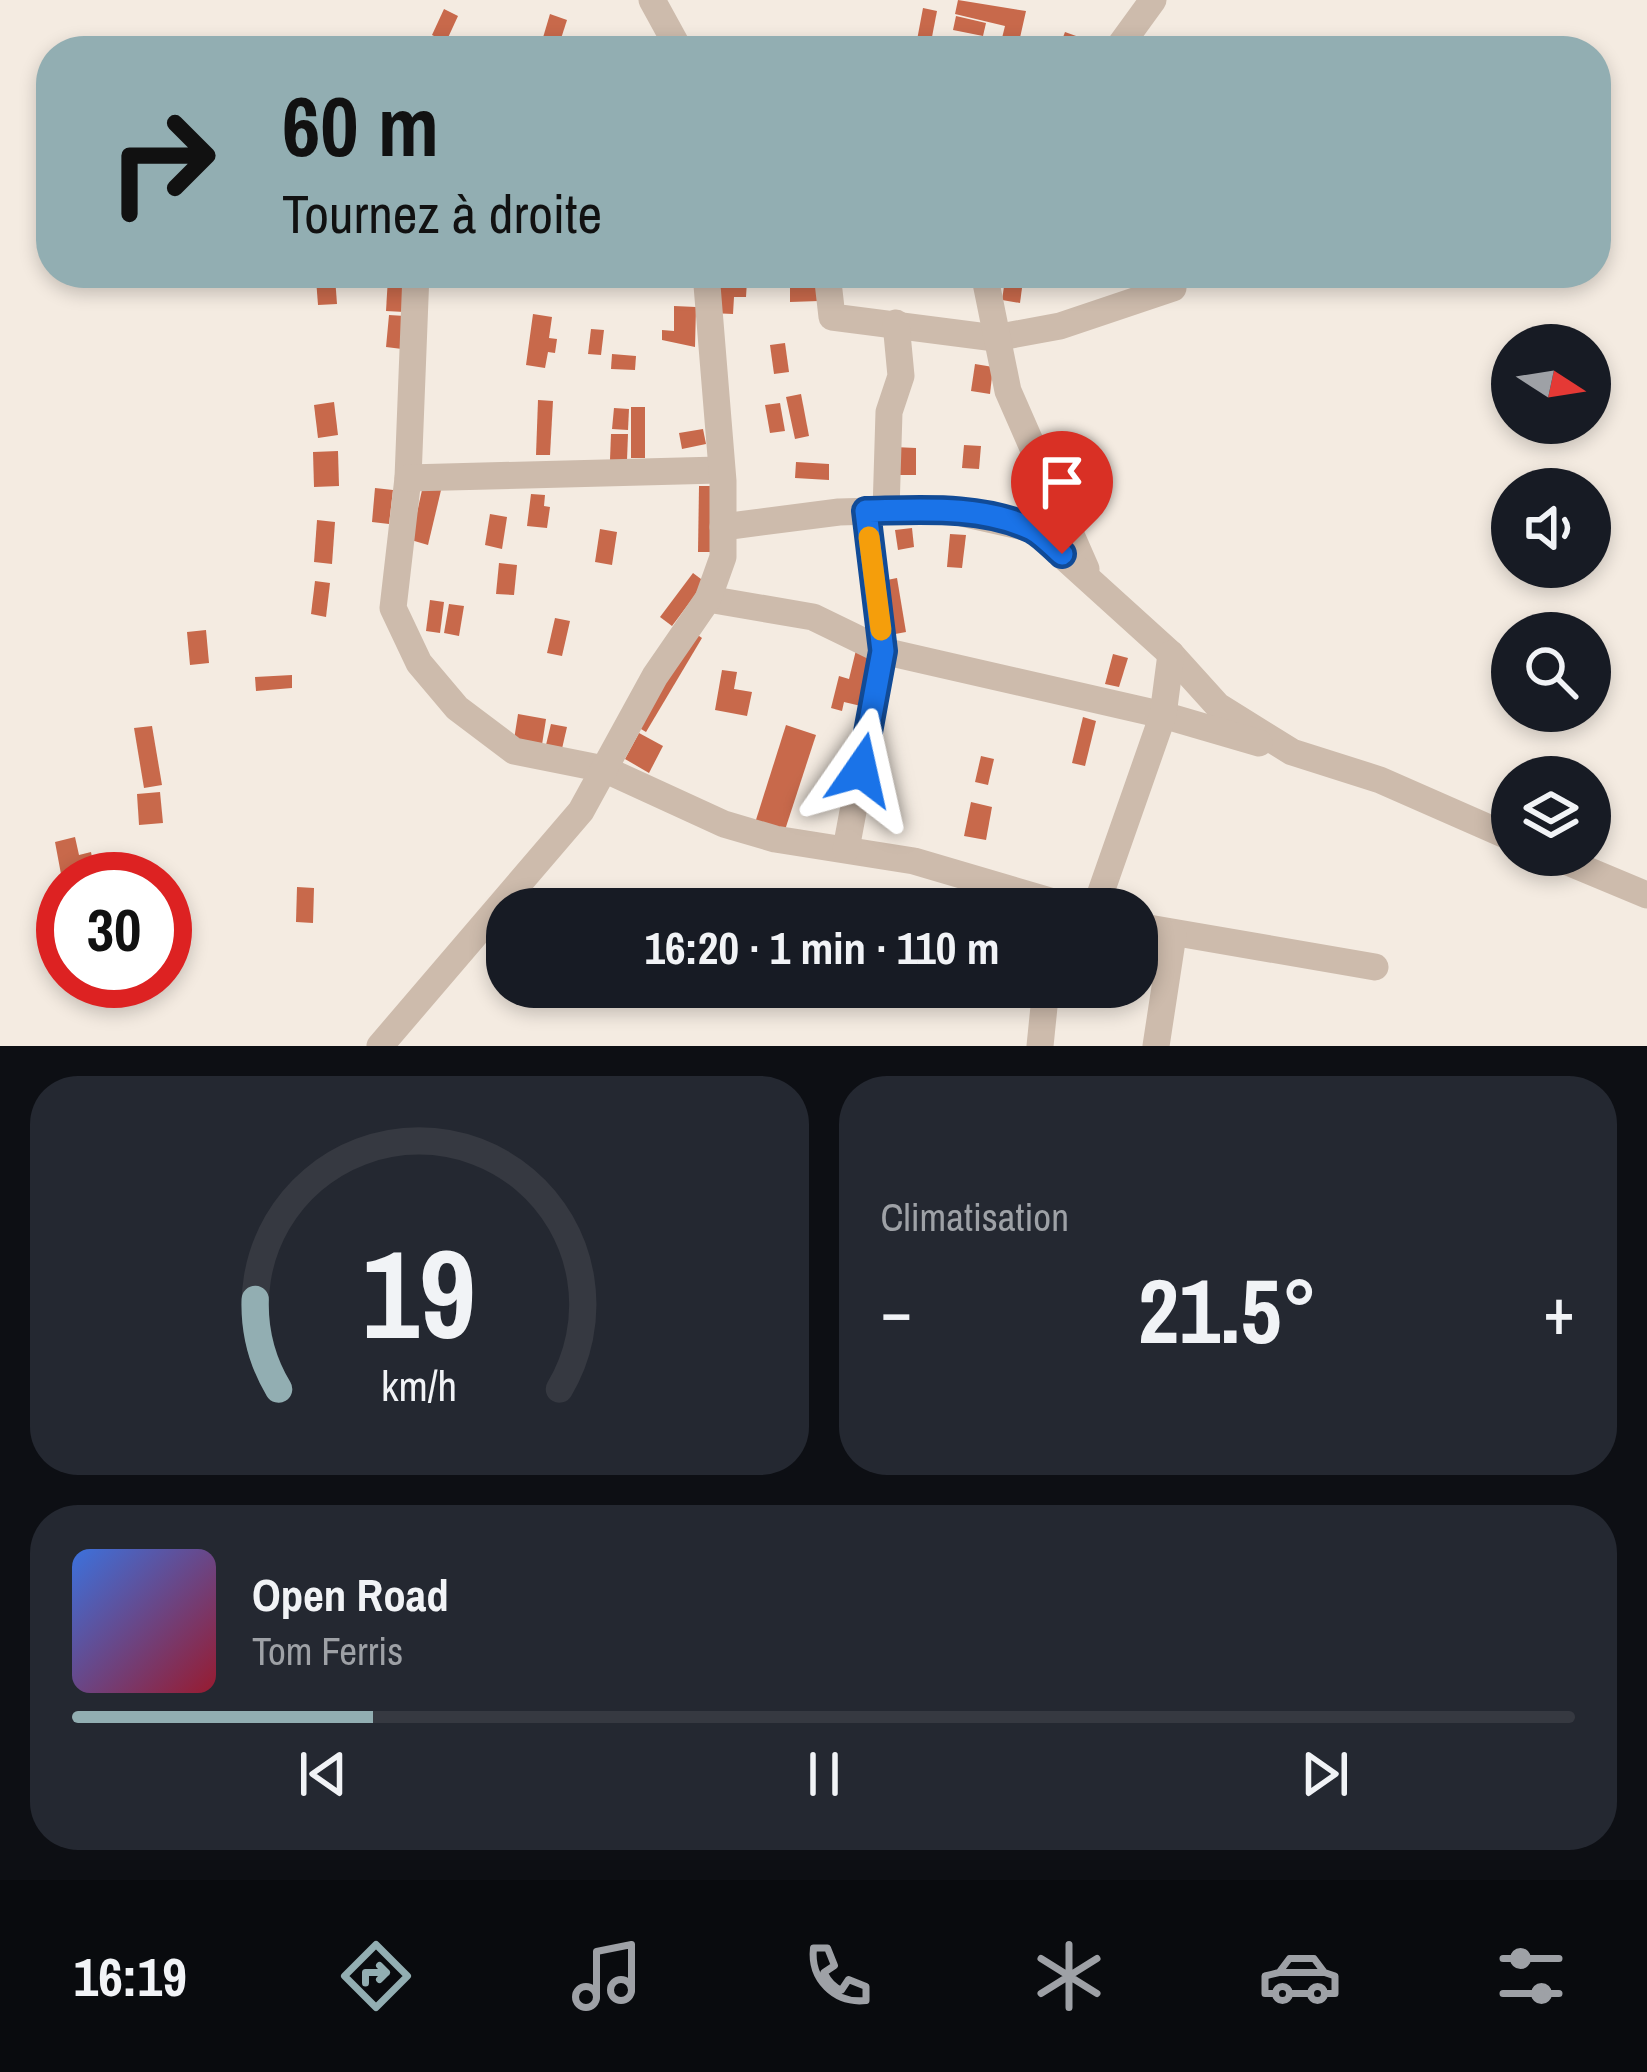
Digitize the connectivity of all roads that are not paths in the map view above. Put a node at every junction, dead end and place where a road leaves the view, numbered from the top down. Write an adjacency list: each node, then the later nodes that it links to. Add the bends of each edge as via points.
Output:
1 (652, 0): 3 (street)
2 (1154, 0): 4 (street)
3 (672, 36)
4 (1127, 36)
5 (415, 288): 13 (street)
6 (707, 288): 12 (street)
7 (828, 288): 10 (street, via 832,316)
8 (987, 288): 11 (street)
9 (1173, 288): 11 (street, via 1060,326)
10 (896, 323): 11 (street); 14 (street, via 901,376)
11 (995, 338): 16 (street, via 1008,392)
12 (719, 470): 13 (street); 15 (street)
13 (408, 478): 22 (street, via 393,608 419,663 458,708 514,752)
14 (876, 511): 15 (street); 16 (street, via 944,509 1033,529); 18 (street)
15 (723, 527): 17 (street)
16 (1090, 578): 19 (street)
17 (708, 599): 18 (street, via 813,617); 22 (street)
18 (883, 651): 20 (street); 24 (street)
19 (1171, 654): 20 (street); 21 (street, via 1218,706)
20 (1162, 716): 21 (street); 27 (street)
21 (1292, 752): 23 (street)
22 (604, 769): 24 (street, via 724,824); 33 (street, via 581,811)
23 (1491, 829)
24 (846, 849): 26 (street)
25 (1601, 876): 28 (street)
26 (1002, 888)
27 (1102, 888)
28 (1647, 895)
29 (1158, 931): 30 (street)
30 (1173, 935): 31 (street); 35 (street)
31 (1375, 967)
32 (1044, 1008): 34 (street)
33 (380, 1046)
34 (1040, 1046)
35 (1156, 1046)

